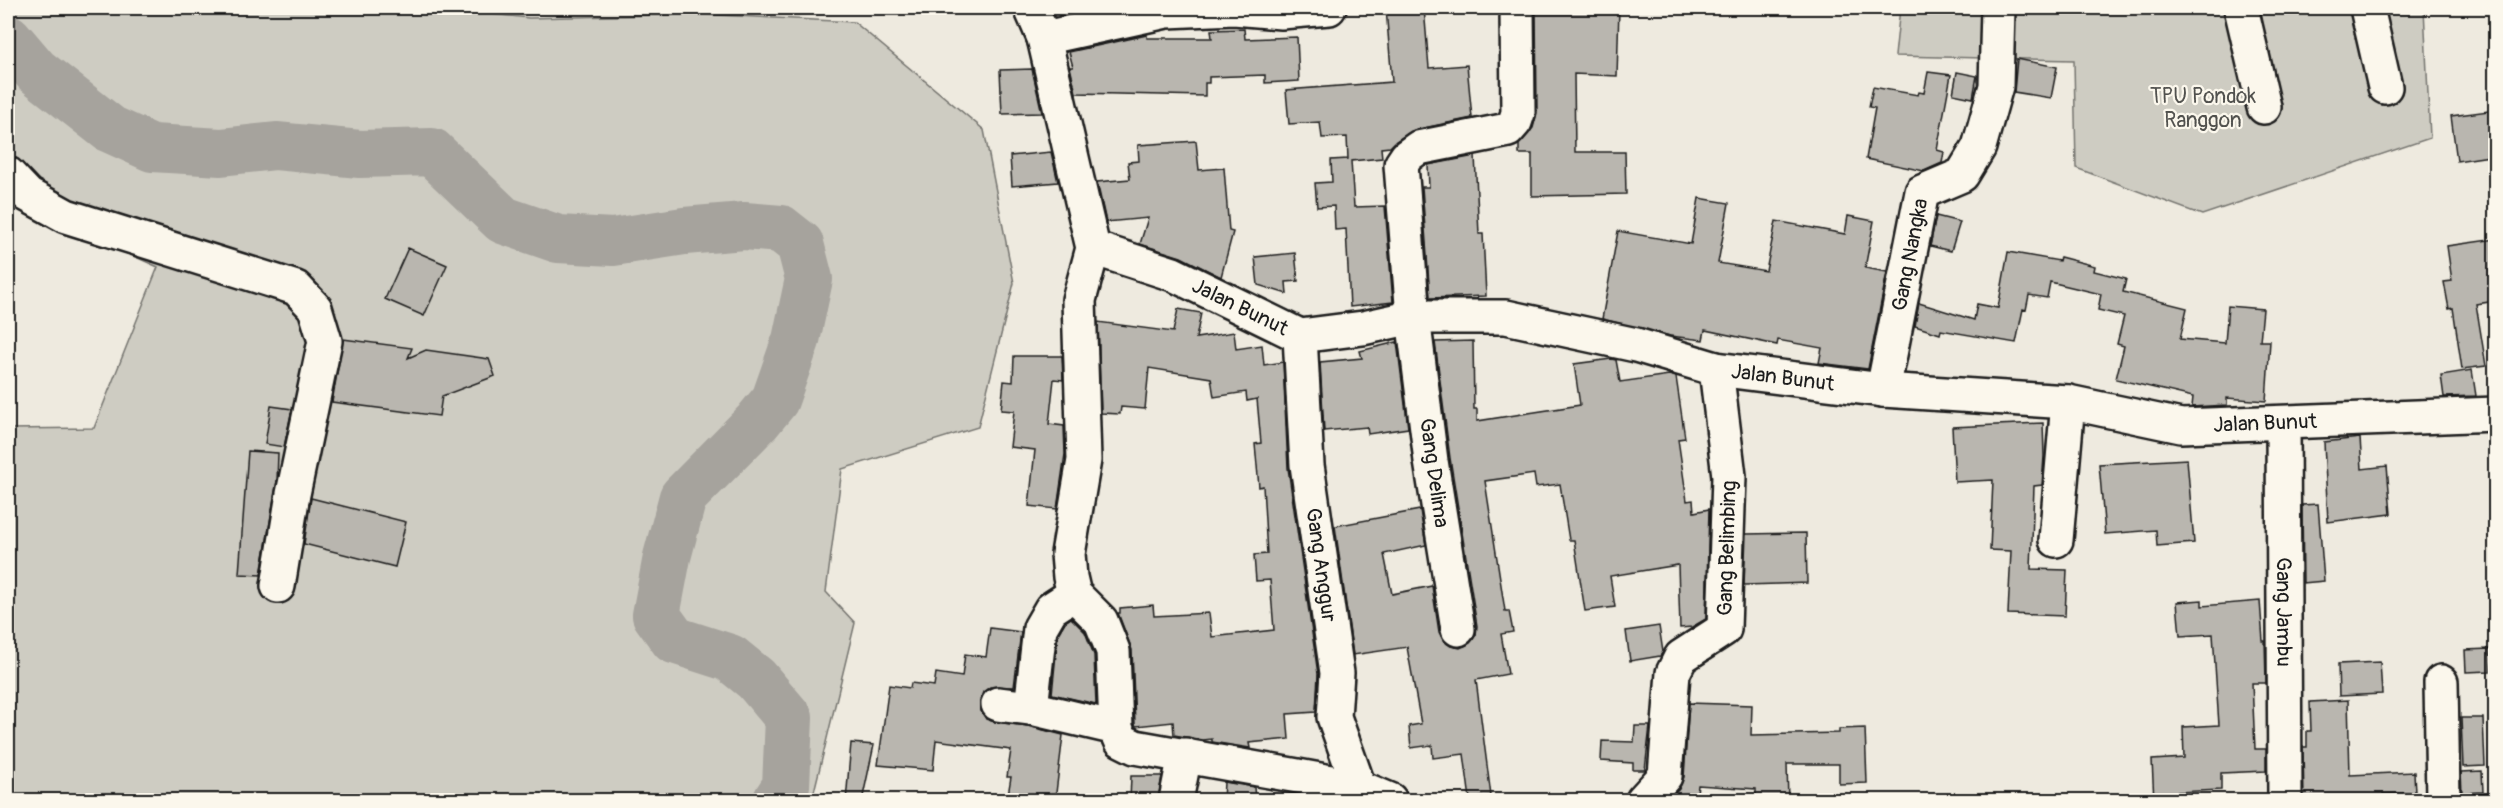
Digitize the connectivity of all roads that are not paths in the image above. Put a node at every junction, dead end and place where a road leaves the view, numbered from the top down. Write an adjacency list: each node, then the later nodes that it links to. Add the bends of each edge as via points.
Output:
1 (1030, 8): 7 (street)
2 (1329, 8): 7 (street, via 1167,12)
3 (1517, 8): 12 (street, Gang Delima, via 1515,122 1508,130 1418,148 1401,165)
4 (1998, 8): 15 (street, Gang Nangka, via 1996,86 1987,121 1979,147 1962,175 1922,192)
5 (2241, 8): 9 (street)
6 (2367, 8): 8 (street)
7 (1044, 38): 11 (street)
8 (2385, 87)
9 (2264, 107)
10 (8, 174): 20 (street, via 28,195 66,216 296,288 315,308 325,341)
11 (1093, 248): 13 (street, Jalan Bunut, via 1173,274); 21 (street, via 1078,300 1084,460 1068,554)
12 (1413, 317): 13 (street, Jalan Bunut); 14 (street, Jalan Bunut, via 1506,317 1636,345); 22 (street, Gang Delima)
13 (1300, 336): 28 (street, Gang Anggur, via 1307,465 1337,673 1334,717)
14 (1716, 369): 15 (street, Jalan Bunut); 31 (street, Gang Belimbing, via 1729,476 1724,629 1682,657 1672,673 1665,776)
15 (1883, 390): 16 (street, Jalan Bunut)
16 (2068, 402): 18 (street, Jalan Bunut, via 2181,426); 19 (street)
17 (2496, 414): 18 (street, Jalan Bunut)
18 (2283, 423): 32 (street, Gang Jambu)
19 (2056, 540)
20 (278, 586)
21 (1074, 594): 25 (street, via 1051,609 1040,628); 26 (street, via 1101,621 1113,651)
22 (1458, 629)
23 (2440, 682): 33 (street)
24 (998, 704): 25 (street)
25 (1031, 708): 26 (street)
26 (1116, 729): 27 (street, via 1120,740 1135,747)
27 (1185, 754): 28 (street); 29 (street)
28 (1359, 787): 30 (street)
29 (1176, 801)
30 (1390, 801)
31 (1643, 801)
32 (2285, 801)
33 (2443, 801)

